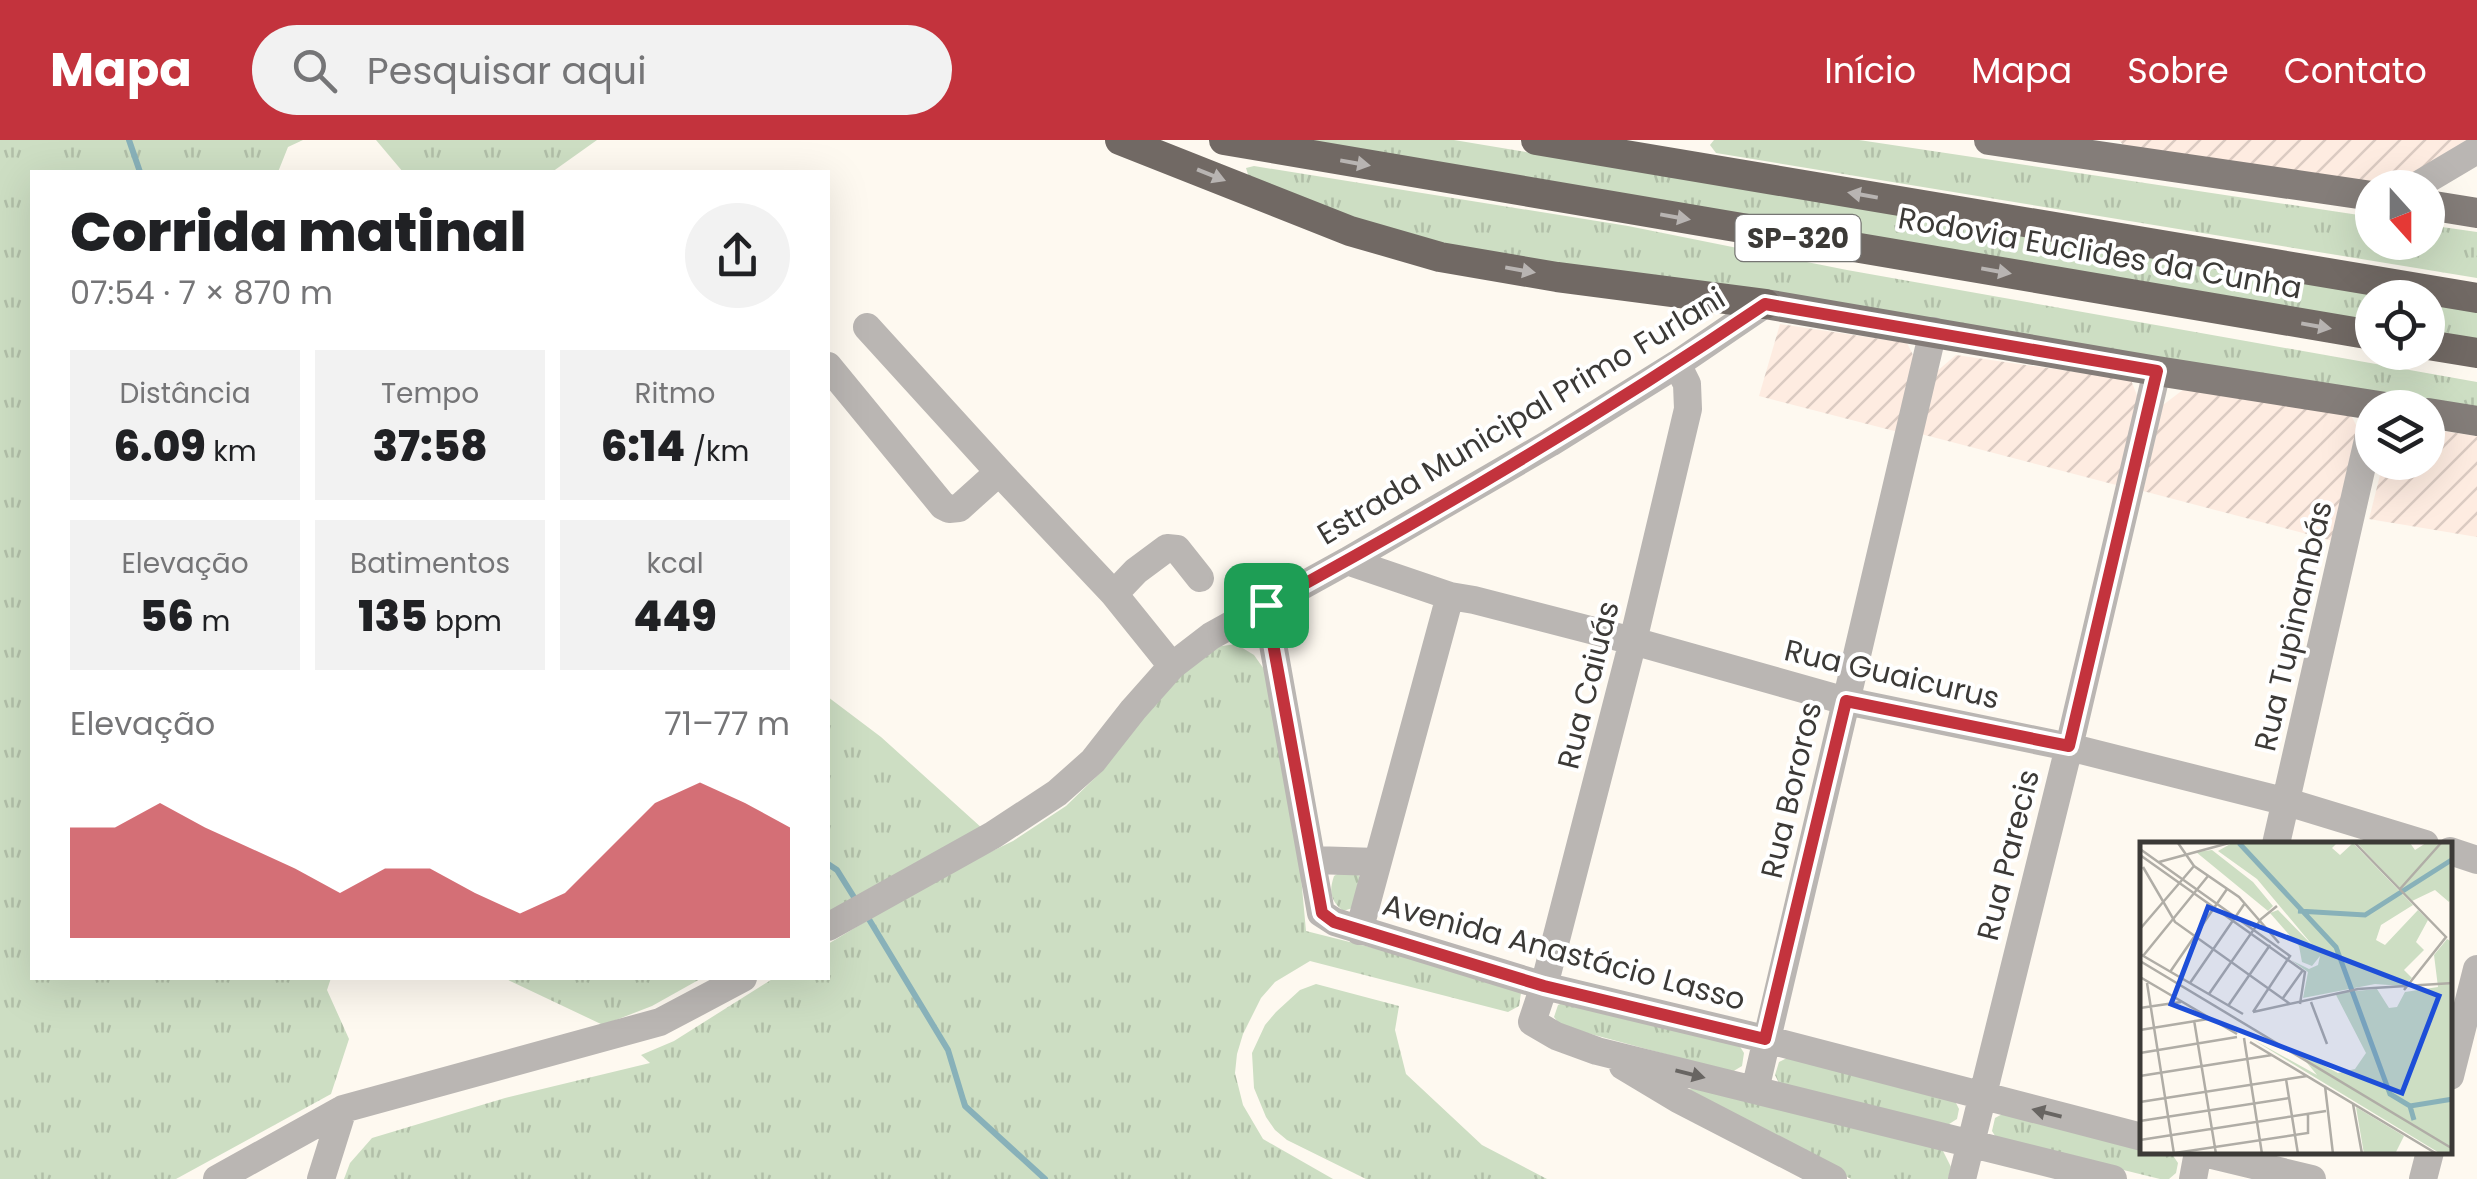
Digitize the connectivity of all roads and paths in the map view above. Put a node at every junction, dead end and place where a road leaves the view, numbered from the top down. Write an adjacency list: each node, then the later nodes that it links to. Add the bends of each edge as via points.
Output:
1 (1120, 140): 12 (highway, one-way to 12, via 1350,231 1440,257)
2 (1224, 140): 15 (highway, Rodovia Euclides da Cunha / SP-320, one-way to 15)
3 (1536, 140): 11 (highway, Rodovia Euclides da Cunha / SP-320, one-way to 3)
4 (1989, 140): 5 (main road)
5 (2062, 145): 8 (main road)
6 (2477, 150): 7 (street)
7 (2443, 170)
8 (2355, 193)
9 (2445, 207): 10 (main road)
10 (2477, 212)
11 (2477, 298)
12 (1765, 304): 14 (main road); 18 (street, Estrada Municipal Primo Furlani)
13 (867, 326): 24 (street)
14 (1933, 331): 20 (main road); 33 (street, Rua Bororos)
15 (2355, 332)
16 (2445, 347): 17 (highway)
17 (2477, 353)
18 (1677, 364): 26 (street, Estrada Municipal Primo Furlani); 31 (street, Rua Caiuás, via 1688,408)
19 (830, 368): 24 (street, via 943,506 959,508)
20 (2157, 371): 21 (main road); 34 (street, Rua Parecis)
21 (2355, 407)
22 (2445, 416): 23 (main road)
23 (2477, 421)
24 (999, 472): 28 (street)
25 (2363, 480): 35 (street, Rua Tupinambás)
26 (1347, 561): 29 (street, Rua Guaicurus); 30 (street, Estrada Municipal Primo Furlani)
27 (1200, 578): 28 (street, via 1177,549 1166,548)
28 (1114, 594): 32 (street)
29 (1450, 596): 31 (street, Rua Guaicurus); 41 (street)
30 (1266, 605): 32 (street, Estrada Municipal Primo Furlani); 39 (street)
31 (1633, 641): 33 (street, Rua Guaicurus); 46 (street, Rua Caiuás)
32 (1172, 666): 42 (street, Estrada Municipal Primo Furlani, via 1058,792 993,836)
33 (1846, 701): 34 (street, Rua Guaicurus); 47 (street, Rua Bororos)
34 (2069, 746): 35 (street, Rua Guaicurus); 51 (street, Rua Parecis)
35 (2286, 802): 36 (street, Rua Tupinambás); 37 (street, Rua Guaicurus)
36 (2276, 842)
37 (2418, 842)
38 (2452, 853): 40 (street)
39 (1314, 860): 41 (street); 43 (street, Avenida Anastácio Lasso, via 1322,913)
40 (2477, 860)
41 (1377, 862): 43 (street)
42 (830, 925)
43 (1360, 931): 46 (street, Avenida Anastácio Lasso)
44 (2477, 968): 49 (street)
45 (739, 980): 52 (street, via 660,1022)
46 (1544, 986): 47 (street, Avenida Anastácio Lasso); 48 (street, Rua Caiuás, via 1532,1022)
47 (1765, 1039): 50 (street, Rua Bororos); 51 (street, Avenida Anastácio Lasso)
48 (1596, 1051): 50 (street, one-way to 50); 60 (street)
49 (2452, 1068)
50 (1755, 1090): 54 (street)
51 (1981, 1096): 53 (street, Avenida Anastácio Lasso, one-way to 51); 54 (street, Rua Parecis)
52 (343, 1109): 58 (street); 59 (street)
53 (2140, 1136)
54 (1972, 1146): 61 (street, Rua Parecis); 62 (street)
55 (2199, 1154): 63 (street)
56 (2207, 1154): 64 (street)
57 (2429, 1154): 65 (street)
58 (217, 1179)
59 (322, 1179)
60 (1833, 1179)
61 (1962, 1179)
62 (2113, 1179)
63 (2193, 1179)
64 (2312, 1179)
65 (2423, 1179)

